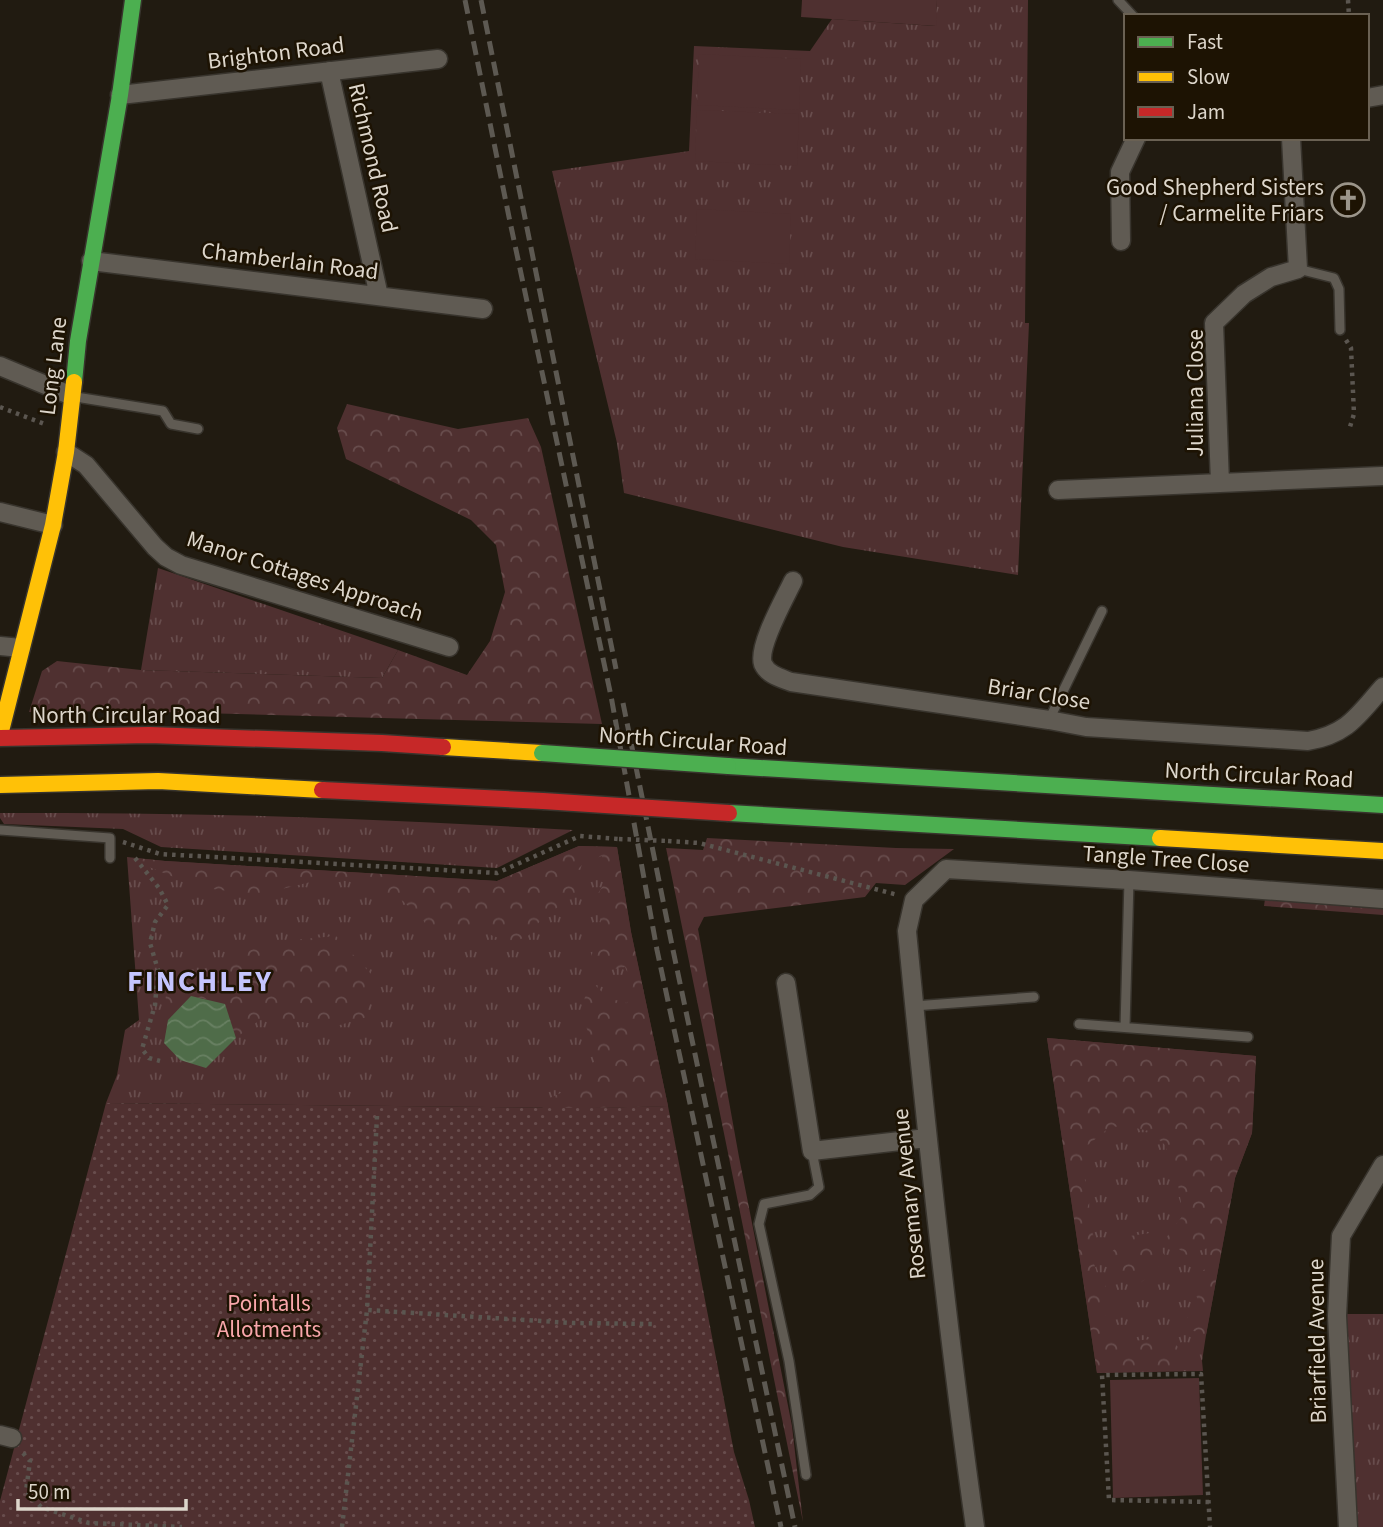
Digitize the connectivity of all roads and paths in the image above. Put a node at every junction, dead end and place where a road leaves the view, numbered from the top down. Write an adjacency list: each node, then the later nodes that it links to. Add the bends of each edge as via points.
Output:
1 (133, 0): 6 (main road, Long Lane)
2 (1118, 0): 3 (lane)
3 (1131, 14)
4 (438, 59): 5 (street, Brighton Road)
5 (328, 71): 6 (street, Brighton Road); 12 (street, Richmond Road)
6 (120, 95): 10 (main road, Long Lane)
7 (1135, 140): 9 (street, via 1120,172)
8 (1291, 140): 11 (street)
9 (1121, 241)
10 (91, 261): 12 (street, Chamberlain Road); 16 (main road, Long Lane)
11 (1298, 269): 14 (lane, via 1334,278 1339,289); 23 (street, Juliana Close, via 1270,277 1214,323)
12 (379, 296): 13 (street, Chamberlain Road)
13 (483, 309)
14 (1340, 330): 19 (path, via 1351,348 1354,414)
15 (0, 366): 16 (street)
16 (72, 396): 18 (lane, via 163,411 171,424); 20 (main road, Long Lane)
17 (0, 407): 20 (path)
18 (198, 429)
19 (1349, 430)
20 (68, 433): 21 (main road, Long Lane)
21 (66, 452): 26 (main road, Long Lane); 31 (street, Manor Cottages Approach, via 86,465 155,547 181,565)
22 (1382, 476): 23 (street, Juliana Close)
23 (1220, 483): 24 (street, Juliana Close)
24 (1058, 490)
25 (0, 512): 26 (street)
26 (53, 525): 30 (main road, Long Lane)
27 (793, 581): 33 (street, Briar Close, via 763,646 763,663 775,676)
28 (1102, 611): 33 (lane)
29 (0, 646): 30 (street)
30 (21, 648): 34 (main road, Long Lane)
31 (449, 648)
32 (1383, 687): 33 (street, Briar Close, via 1349,725 1308,741 1086,727)
33 (1049, 720)
34 (0, 736): 36 (main road, North Circular Road, bridge, via 149,735 383,743)
35 (0, 785): 39 (main road, bridge, via 158,781)
36 (1383, 805)
37 (0, 830): 38 (lane)
38 (110, 838): 40 (lane); 44 (path, bridge, via 160,854 497,873 580,836 699,843)
39 (1383, 851)
40 (110, 858)
41 (135, 858): 52 (path, via 168,905 155,922 150,943 158,970 155,1005 142,1049 149,1058)
42 (946, 869): 43 (street, Tangle Tree Close); 48 (street, Rosemary Avenue, via 914,900 907,931)
43 (1129, 880): 45 (street, Tangle Tree Close); 50 (lane)
44 (894, 894)
45 (1383, 899)
46 (786, 983): 55 (street)
47 (1034, 997): 48 (lane)
48 (914, 1006): 54 (street, Rosemary Avenue)
49 (1079, 1024): 50 (lane)
50 (1125, 1027): 51 (lane)
51 (1248, 1037)
52 (160, 1060)
53 (377, 1116): 57 (path)
54 (927, 1138): 55 (street); 64 (street, Rosemary Avenue)
55 (812, 1151): 60 (lane, via 819,1186 810,1195 764,1204 759,1224 789,1361)
56 (1383, 1165): 66 (street, Briarfield Avenue, via 1341,1236 1337,1316)
57 (367, 1310): 58 (path); 63 (path)
58 (652, 1324)
59 (6, 1436): 62 (path, via 30,1461 26,1491 41,1507 89,1523)
60 (806, 1475)
61 (1209, 1502): 61 (path, via 1201,1374 1102,1375 1109,1500); 65 (path)
62 (182, 1527)
63 (342, 1527)
64 (975, 1527)
65 (1210, 1527)
66 (1348, 1527)

